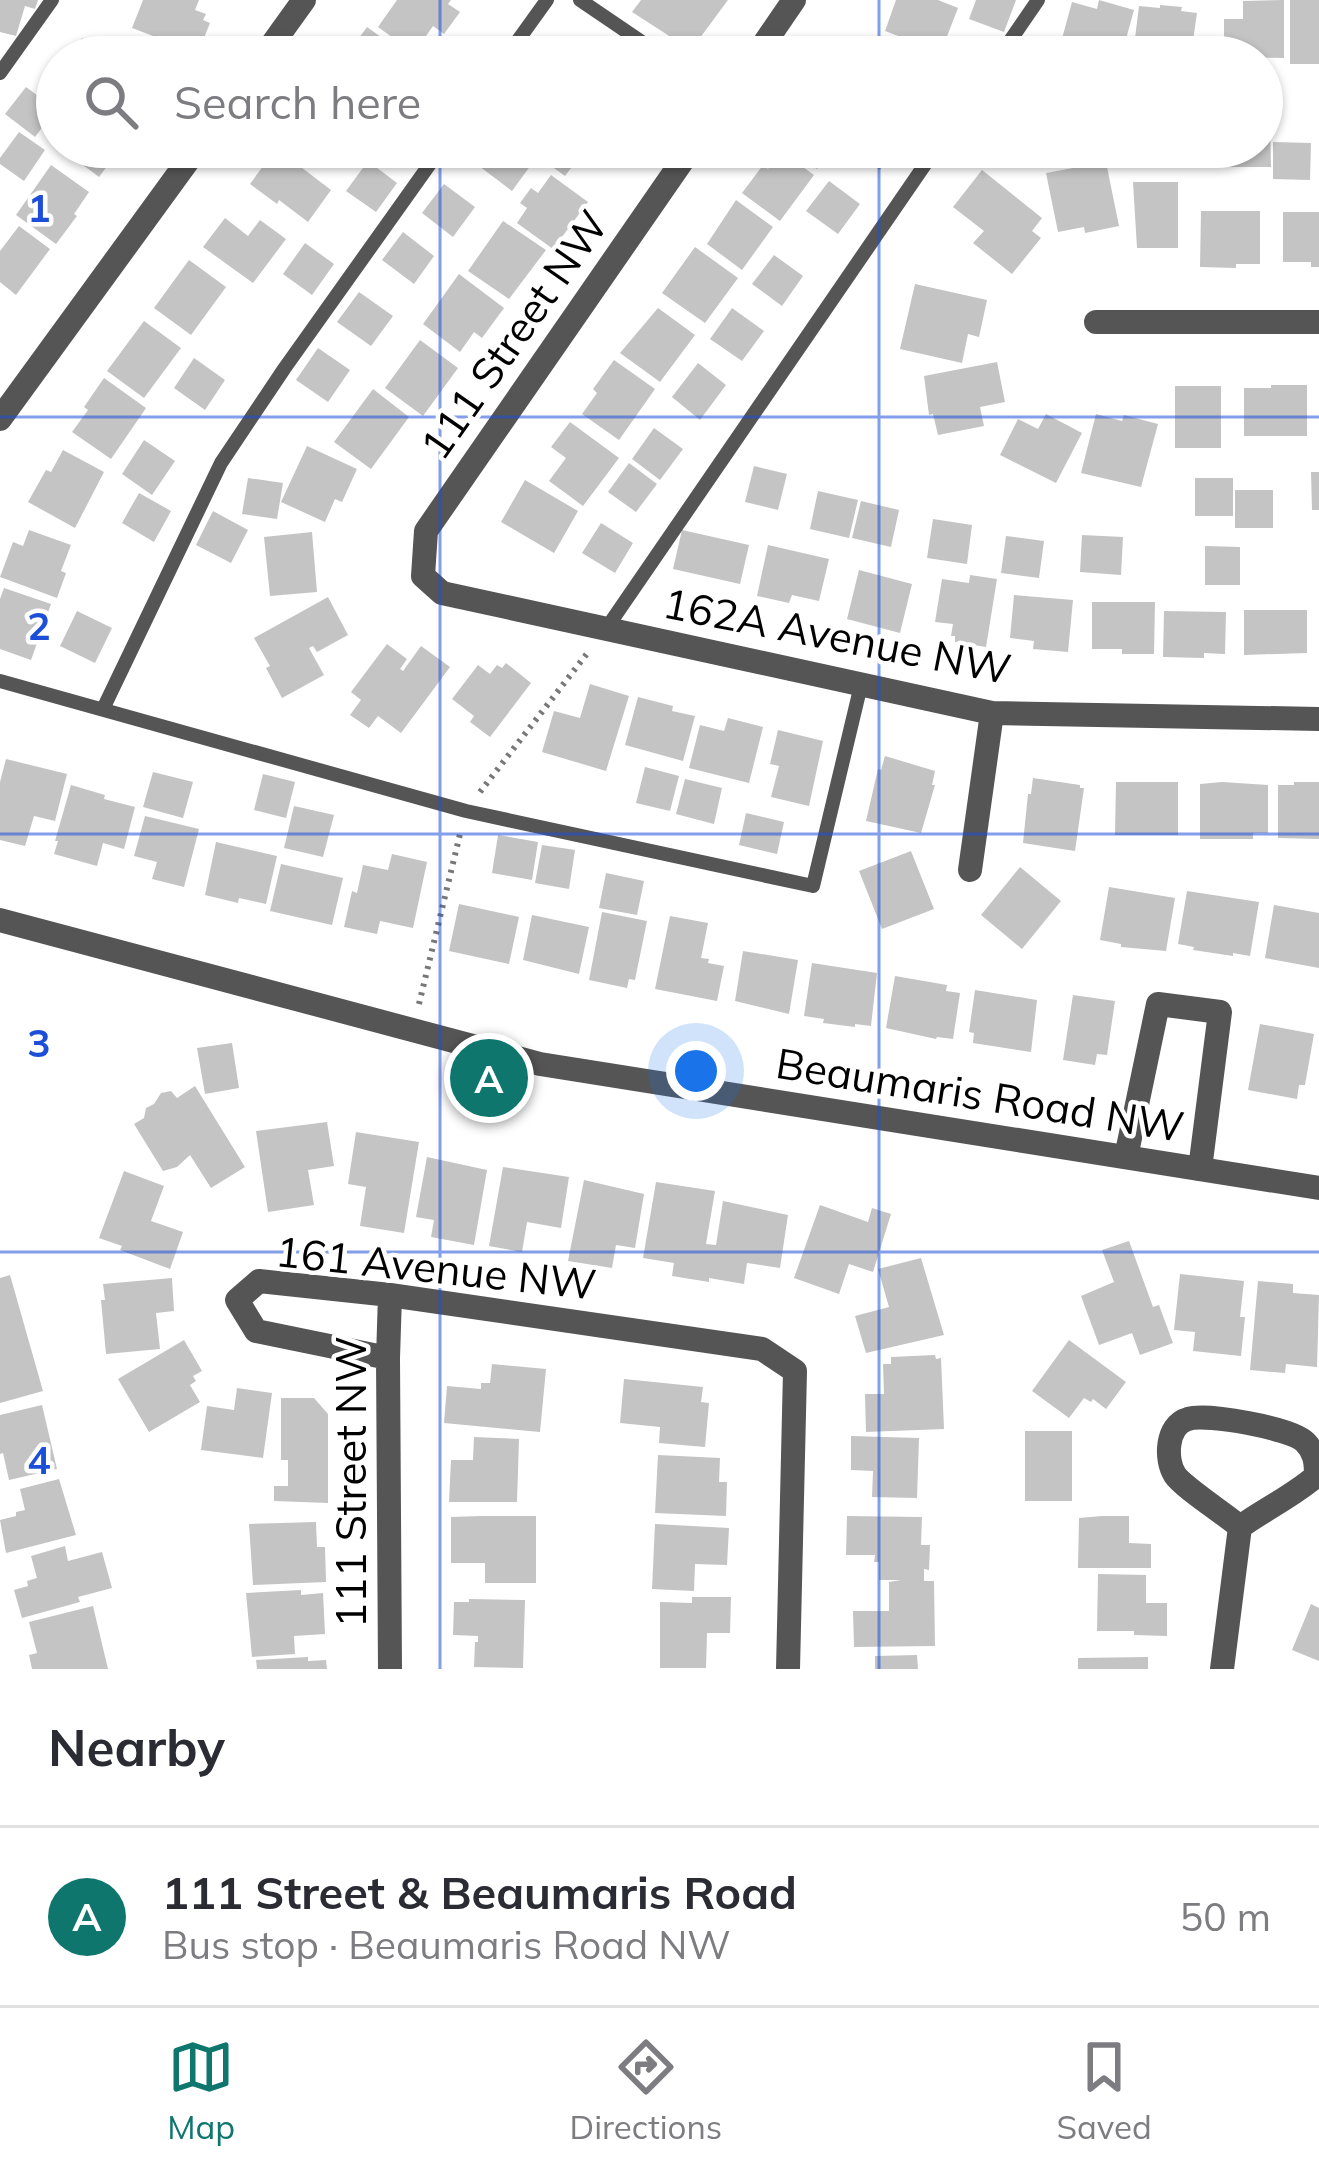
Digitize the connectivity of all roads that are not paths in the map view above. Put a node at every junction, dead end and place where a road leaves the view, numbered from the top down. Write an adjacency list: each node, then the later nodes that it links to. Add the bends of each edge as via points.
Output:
1 (52, 0): 12 (lane)
2 (304, 0): 7 (street)
3 (547, 0): 8 (lane)
4 (580, 0): 9 (lane)
5 (794, 0): 10 (street)
6 (1038, 0): 11 (lane)
7 (278, 36)
8 (521, 36)
9 (633, 36)
10 (769, 36)
11 (1013, 36)
12 (0, 73)
13 (183, 168): 19 (street)
14 (427, 168): 24 (lane, via 221,463)
15 (677, 168): 20 (street, 111 Street NW, via 426,530)
16 (924, 168): 21 (lane)
17 (1096, 322): 18 (street)
18 (1319, 322)
19 (0, 419)
20 (423, 576): 21 (street, 162A Avenue NW, via 442,593)
21 (606, 629): 23 (street, 162A Avenue NW)
22 (0, 681): 24 (lane)
23 (861, 685): 24 (lane, via 813,886 466,811); 25 (street, 162A Avenue NW)
24 (104, 709)
25 (992, 713): 26 (street, 162A Avenue NW); 27 (street)
26 (1319, 718)
27 (970, 869)
28 (0, 920): 29 (street, Beaumaris Road NW, via 540,1064)
29 (1126, 1157): 30 (street, Beaumaris Road NW); 30 (street, via 1158,1004 1220,1012)
30 (1200, 1169): 31 (street, Beaumaris Road NW)
31 (1319, 1188)
32 (390, 1295): 33 (street, 111 Street NW); 33 (street, 161 Avenue NW, via 259,1281 236,1300 256,1331); 36 (street, 161 Avenue NW, via 762,1349 794,1371)
33 (388, 1358): 35 (street, 111 Street NW)
34 (1240, 1527): 34 (street, via 1307,1484 1316,1460 1296,1435 1188,1418 1168,1442 1169,1464 1177,1480); 37 (street)
35 (390, 1669)
36 (788, 1669)
37 (1222, 1669)

